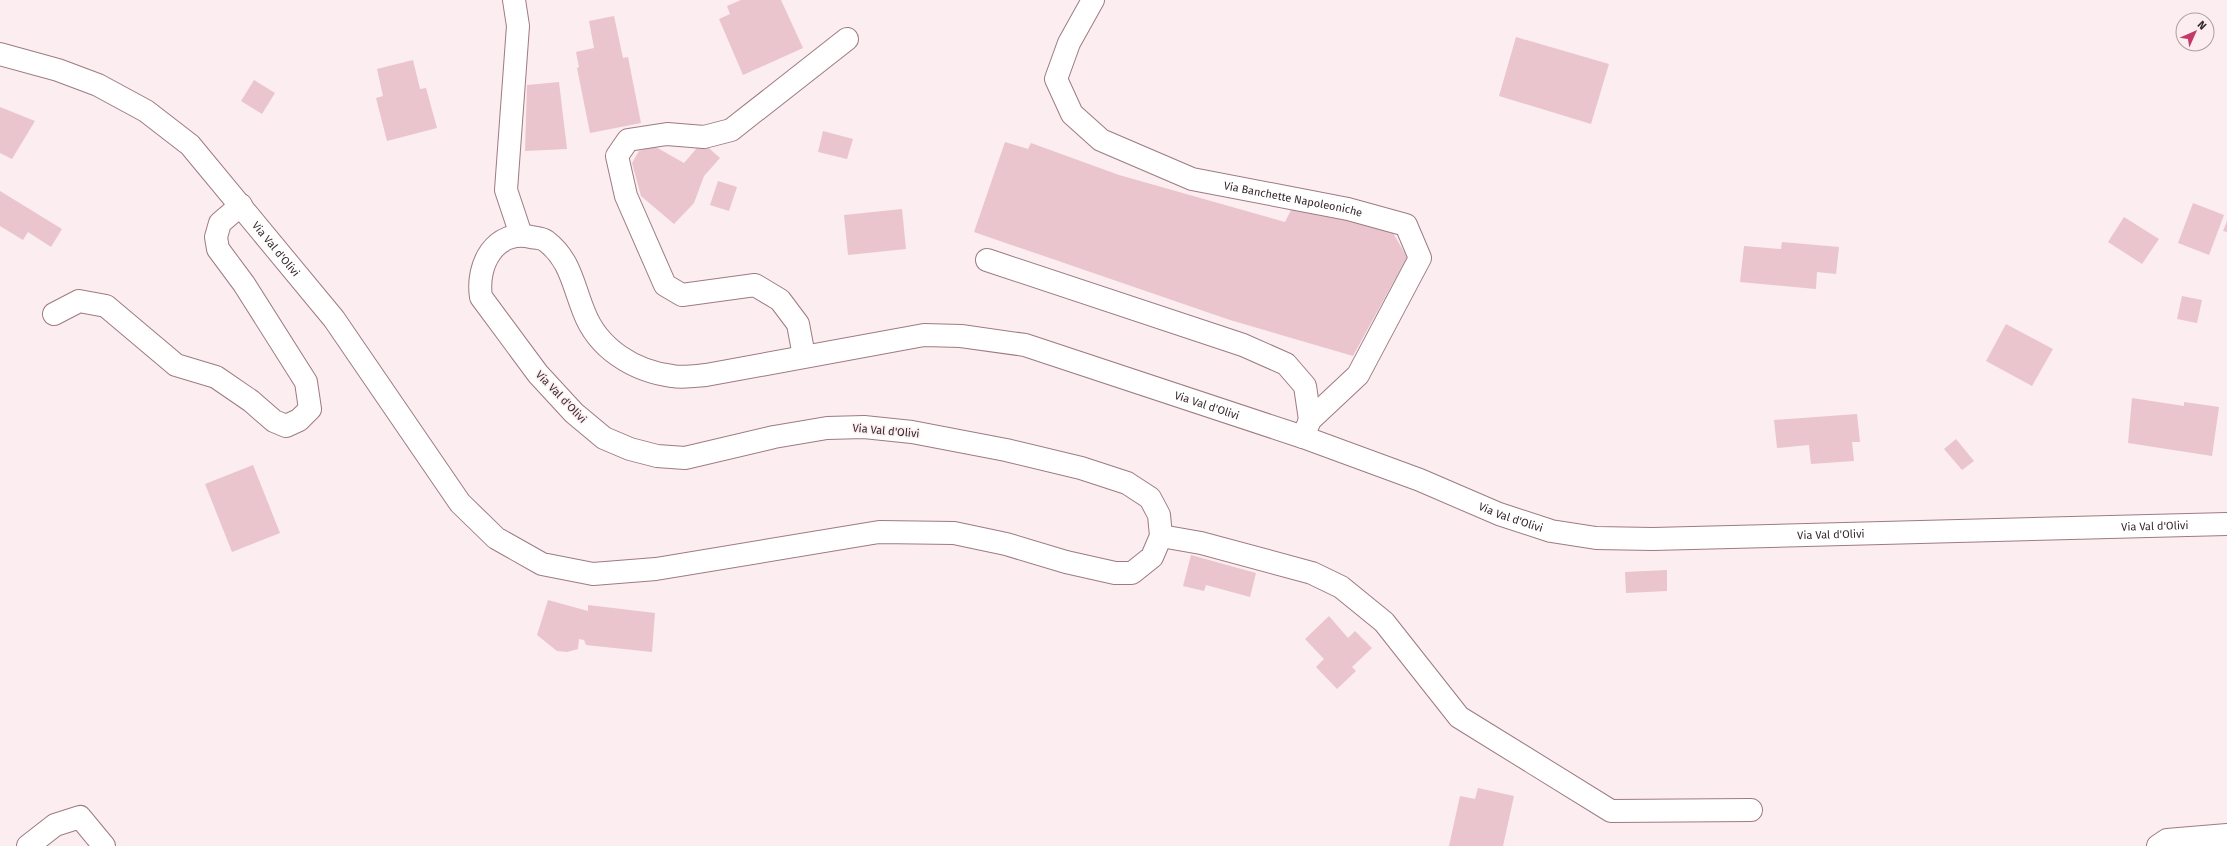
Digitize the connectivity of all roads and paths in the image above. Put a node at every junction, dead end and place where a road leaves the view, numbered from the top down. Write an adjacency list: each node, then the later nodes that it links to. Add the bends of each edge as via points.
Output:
1 (514, 0): 6 (street, via 518,26 506,190)
2 (1093, 0): 10 (street, Via Banchette Napoleoniche, via 1069,43 1056,79 1072,114 1101,140 1192,179 1348,209 1406,225 1420,258 1358,375)
3 (847, 39): 9 (street, via 731,130 704,137 667,134 628,140 617,156 626,196 665,285 682,295 756,285 780,300 798,324)
4 (0, 54): 5 (street, Via Val d'Olivi, via 58,70 98,86 146,111 190,145)
5 (240, 205): 8 (street, via 220,223 216,237 218,249 244,284 306,382 310,409 299,420 286,426 274,421 216,377 176,365 106,306 79,301); 12 (street, Via Val d'Olivi, via 334,319 460,503 496,538 542,564 593,574 656,569 879,532 954,533 1006,544 1073,564 1115,573 1132,573 1152,557)
6 (521, 235): 9 (street, Via Val d'Olivi, via 544,240 559,253 571,272 584,313 598,336 619,357 645,371 674,377 706,375); 12 (street, Via Val d'Olivi, via 507,239 492,250 484,261 479,283 481,297 538,374 574,413 604,438 630,449 657,456 685,458 774,437 827,428 864,427 912,432 1006,450 1081,468 1127,483 1150,498 1159,515)
7 (987, 260): 10 (street, via 1243,345 1286,364 1305,386)
8 (54, 314)
9 (804, 356): 10 (street, Via Val d'Olivi, via 924,335 961,336 1025,345)
10 (1307, 429): 11 (street, Via Val d'Olivi, via 1499,514 1551,532 1596,538 1653,539)
11 (2227, 524)
12 (1161, 536): 13 (street, via 1312,572 1341,587 1384,622 1459,717 1611,811)
13 (1751, 810)
14 (2227, 835): 17 (street, via 2167,840)
15 (28, 846): 16 (street, via 55,825 80,817)
16 (104, 846)
17 (2158, 846)

